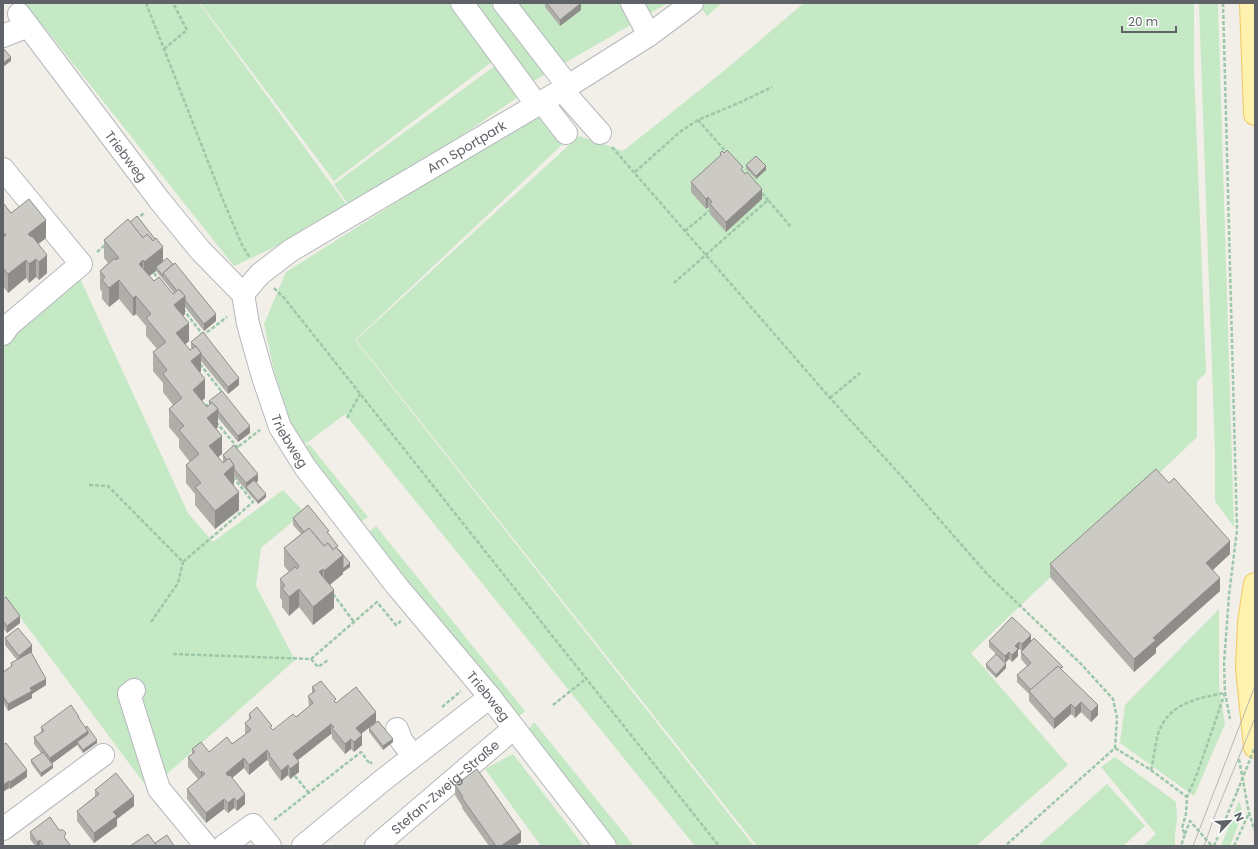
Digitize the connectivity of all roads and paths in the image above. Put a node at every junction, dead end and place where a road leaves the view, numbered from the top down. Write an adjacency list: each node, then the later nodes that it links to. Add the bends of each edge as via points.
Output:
1 (146, 3): 11 (path)
2 (173, 3): 11 (path, via 187,30)
3 (462, 3): 14 (street)
4 (504, 3): 13 (street)
5 (632, 3): 9 (street)
6 (692, 3): 9 (street, Am Sportpark)
7 (1223, 3): 73 (path, via 1237,530 1225,649)
8 (1251, 3): 15 (main road)
9 (649, 35): 13 (street, Am Sportpark)
10 (3, 36): 36 (street, Triebweg, via 24,20 200,250)
11 (164, 49): 33 (path, via 242,245)
12 (772, 87): 16 (path)
13 (565, 88): 14 (street, Am Sportpark); 18 (street)
14 (539, 103): 17 (street); 33 (street, Am Sportpark, via 290,251)
15 (1255, 114)
16 (698, 120): 19 (path); 21 (path, via 681,131)
17 (566, 133)
18 (600, 133): 21 (path)
19 (729, 156)
20 (3, 169): 31 (street)
21 (635, 172): 28 (path)
22 (762, 193): 23 (path)
23 (768, 200): 27 (path); 30 (path)
24 (710, 210): 28 (path)
25 (136, 220): 26 (path)
26 (130, 225)
27 (791, 227)
28 (685, 231): 30 (path)
29 (107, 243): 31 (path)
30 (706, 256): 34 (path); 49 (path)
31 (81, 264): 41 (street, via 9,325)
32 (154, 273): 35 (path)
33 (260, 274): 36 (street, Am Sportpark); 48 (path, via 285,299)
34 (674, 283)
35 (163, 284)
36 (244, 294): 74 (street, Triebweg, via 248,324 280,427 305,467 396,585)
37 (181, 307): 38 (path)
38 (190, 318): 39 (path); 42 (path)
39 (186, 321)
40 (218, 323): 42 (path)
41 (3, 334)
42 (204, 335): 43 (path)
43 (198, 339)
44 (199, 363): 45 (path)
45 (207, 373): 47 (path); 50 (path, via 222,392 204,406)
46 (860, 373): 49 (path)
47 (203, 376)
48 (360, 394): 51 (path); 71 (path)
49 (830, 398): 79 (path, via 988,575 1082,665 1114,700 1117,718)
50 (209, 412)
51 (347, 418)
52 (214, 419): 53 (path)
53 (224, 431): 54 (path); 56 (path)
54 (220, 434)
55 (251, 437): 56 (path)
56 (238, 448): 57 (path)
57 (232, 452)
58 (232, 476): 60 (path)
59 (89, 485): 62 (path, via 108,486)
60 (240, 486): 61 (path); 62 (path, via 253,502)
61 (236, 490)
62 (183, 562): 65 (path, via 178,583)
63 (1255, 584): 80 (main road, via 1249,622 1247,668 1251,720)
64 (329, 589): 66 (path)
65 (151, 622)
66 (354, 622): 67 (path, via 377,602); 69 (path)
67 (396, 625)
68 (173, 654): 69 (path)
69 (311, 659): 70 (path, via 318,667)
70 (328, 660)
71 (587, 678): 75 (path); 100 (path)
72 (134, 690): 95 (street, via 129,694 159,789)
73 (1225, 693): 76 (path); 86 (path, via 1198,698 1175,709 1164,721 1158,734); 89 (path)
74 (490, 697): 77 (street, Triebweg); 84 (street)
75 (553, 705)
76 (1231, 721)
77 (514, 728): 98 (street, Stefan-Zweig-Straße); 99 (street, Triebweg)
78 (397, 729): 84 (street, via 401,740)
79 (1116, 748): 86 (path); 101 (path)
80 (1249, 748): 90 (path); 103 (path, bridge, via 1237,792)
81 (358, 749): 82 (path)
82 (361, 752): 85 (path, via 370,764); 88 (path)
83 (103, 755): 91 (street)
84 (413, 756): 97 (street)
85 (376, 759)
86 (1151, 770): 89 (path)
87 (295, 776): 88 (path)
88 (309, 793): 94 (path)
89 (1187, 797): 93 (path, via 1182,828)
90 (1250, 813): 92 (path); 104 (path)
91 (3, 829)
92 (1255, 831)
93 (1185, 834): 102 (path); 103 (path, via 1190,821)
94 (264, 839): 96 (street, via 253,825)
95 (206, 846)
96 (224, 846)
97 (303, 846)
98 (376, 846)
99 (605, 846)
100 (719, 846)
101 (1005, 846)
102 (1181, 846)
103 (1213, 846)
104 (1234, 846)

